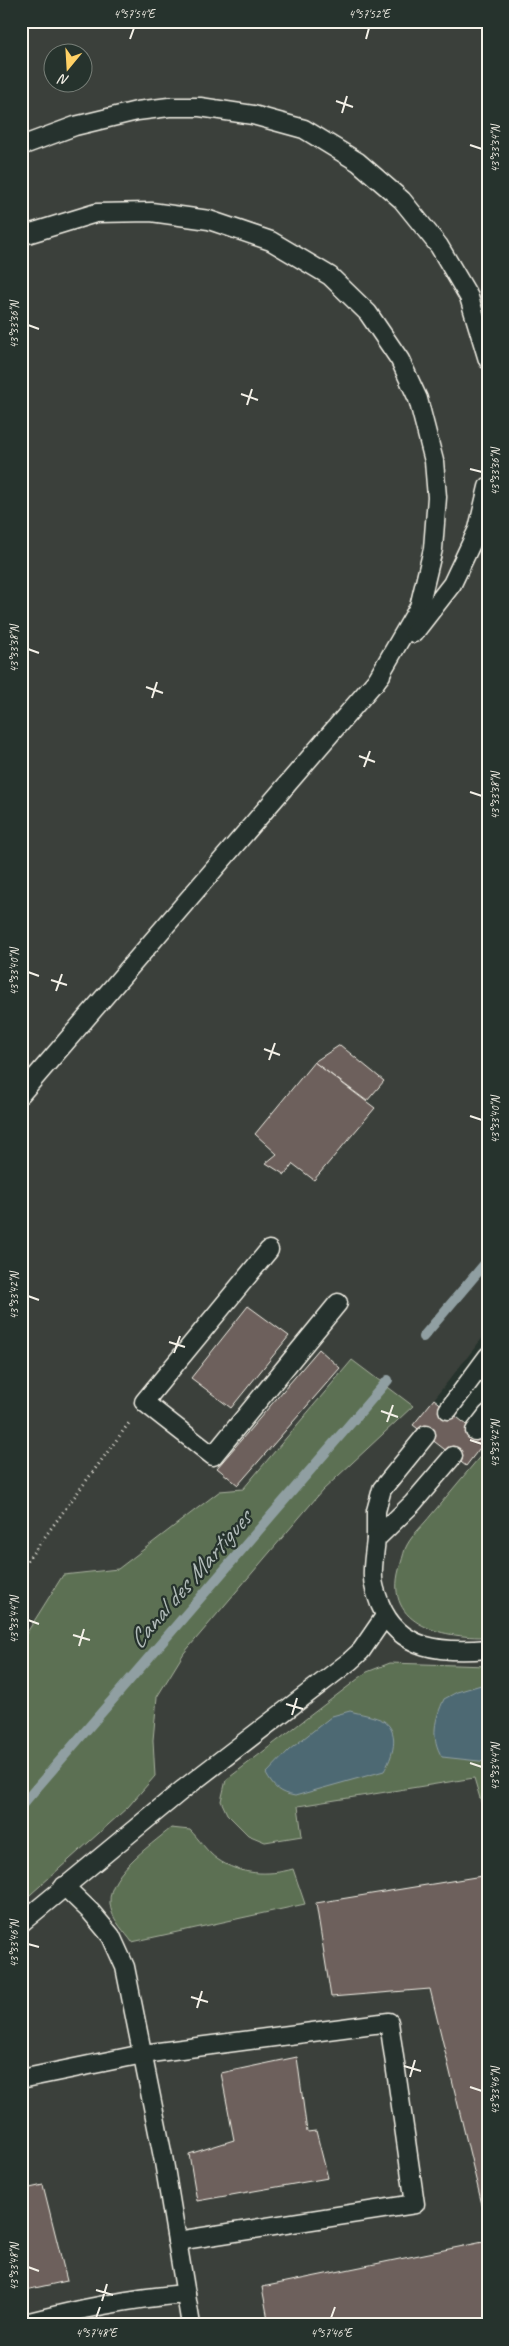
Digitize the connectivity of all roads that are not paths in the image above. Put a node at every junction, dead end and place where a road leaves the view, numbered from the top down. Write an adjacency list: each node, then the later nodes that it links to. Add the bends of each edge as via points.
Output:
1 (21, 146): 3 (lane, via 75,126 169,107 200,107 253,115 304,129 358,162 402,200 440,246 470,297)
2 (21, 236): 5 (lane, via 96,213 151,212 209,220 271,241 330,276 368,313 400,360 418,399 434,461 437,497 433,549 419,607)
3 (488, 360)
4 (488, 487): 5 (lane, via 478,528 452,584)
5 (375, 683): 6 (lane)
6 (21, 1094)
7 (269, 1250): 8 (lane, via 144,1402 213,1456)
8 (338, 1303)
9 (488, 1356): 10 (lane)
10 (448, 1410)
11 (488, 1414): 12 (lane)
12 (475, 1431)
13 (426, 1435): 15 (lane, via 382,1489 376,1512)
14 (452, 1456): 15 (lane, via 412,1504)
15 (376, 1539): 16 (lane, via 373,1578)
16 (385, 1616): 17 (lane, via 406,1639 429,1648 455,1652); 18 (lane, via 361,1651)
17 (488, 1649)
18 (64, 1886): 19 (lane); 20 (lane, via 111,1936 125,1966)
19 (21, 1923)
20 (142, 2054): 21 (lane); 22 (lane); 22 (lane, via 389,2022 415,2204)
21 (21, 2079)
22 (177, 2241): 23 (lane)
23 (186, 2294): 24 (lane, via 137,2298); 25 (lane)
24 (21, 2324)
25 (191, 2325)

